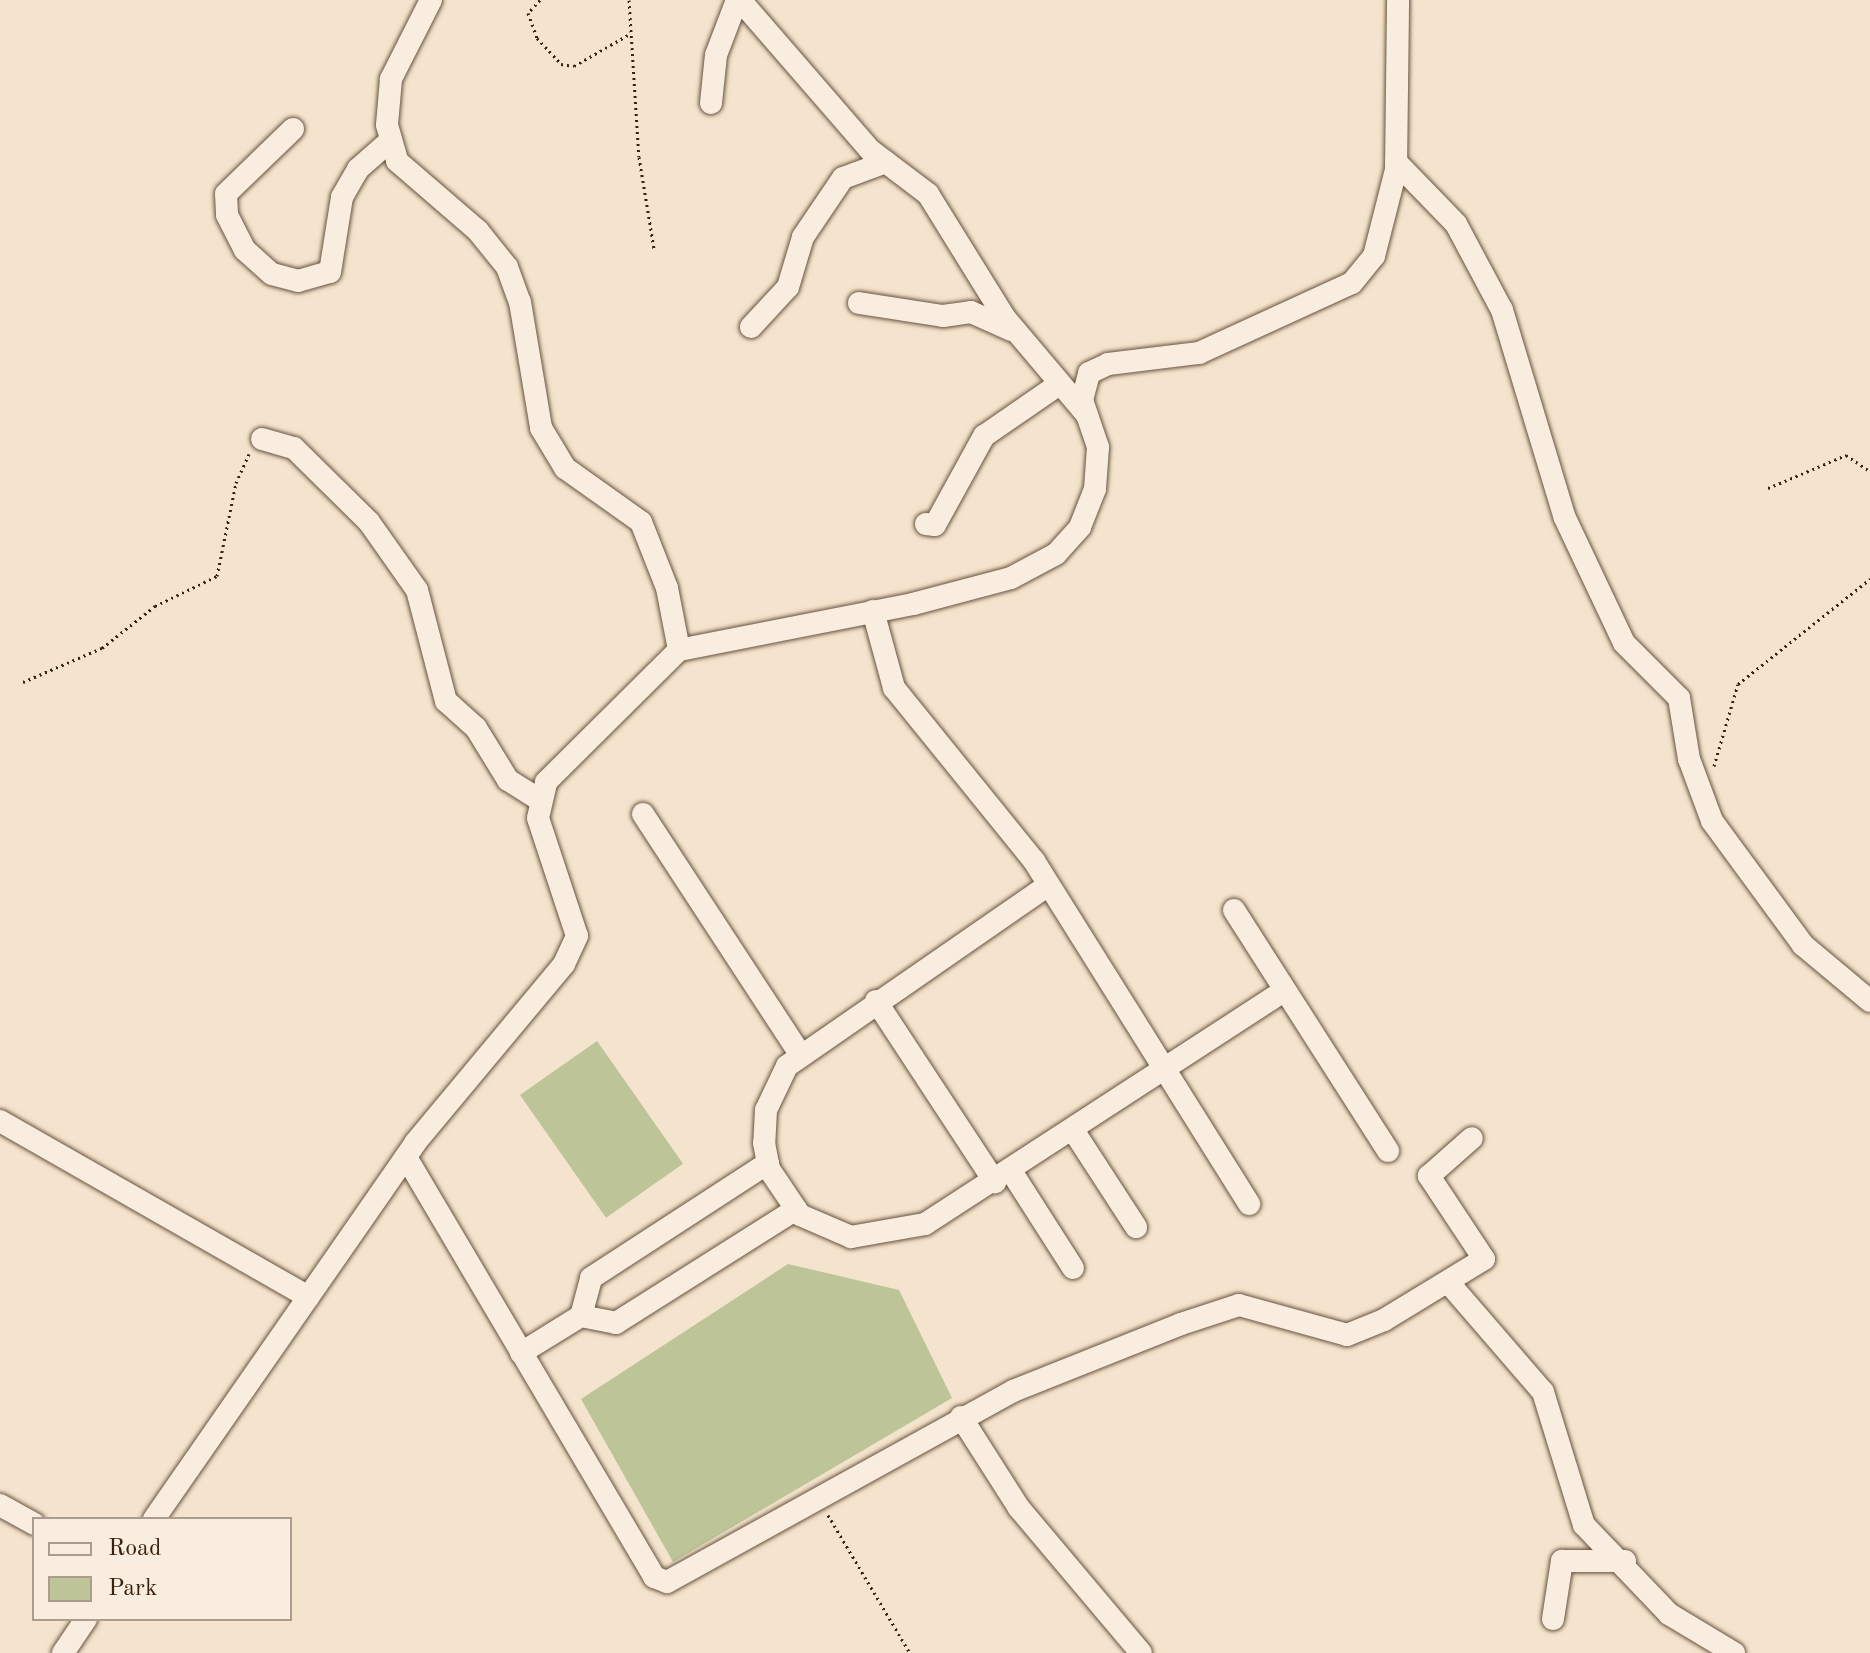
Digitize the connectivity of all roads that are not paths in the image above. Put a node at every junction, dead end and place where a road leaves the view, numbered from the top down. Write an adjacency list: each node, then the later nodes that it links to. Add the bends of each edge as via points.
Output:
1 (431, 0): 6 (street, via 391,79)
2 (739, 0): 4 (street, via 716,55); 7 (street, via 820,98)
3 (1398, 0): 8 (street)
4 (711, 103)
5 (293, 129): 6 (street, via 226,194 227,215 245,250 272,274 298,281 330,272 342,197 358,169)
6 (391, 140): 17 (street, via 397,161 478,231 507,267 520,302 541,428 565,468 641,522 667,588)
7 (886, 162): 10 (street, via 843,178 803,237 788,287); 11 (street, via 943,213)
8 (1396, 162): 13 (street, via 1379,242 1352,283 1199,353 1099,368 1089,373 1082,400); 24 (street, via 1456,224 1502,310 1574,541 1624,643 1679,698 1703,800 1746,873 1803,945)
9 (859, 303): 11 (street, via 943,316 971,312)
10 (751, 327)
11 (1016, 332): 12 (street)
12 (1058, 385): 13 (street); 15 (street, via 984,436 935,525)
13 (1087, 415): 16 (street, via 1098,447 1095,489 1080,527 1056,554 1011,578)
14 (262, 439): 18 (street, via 294,448 369,522 417,590 446,701 476,728 508,780)
15 (926, 524)
16 (873, 611): 17 (street); 20 (street, via 894,688 1005,821)
17 (679, 650): 18 (street, via 596,728)
18 (538, 799): 31 (street, via 545,850 573,909 577,936 564,964)
19 (643, 814): 25 (street)
20 (1047, 886): 23 (street); 26 (street)
21 (1234, 910): 22 (street)
22 (1285, 990): 26 (street); 30 (street)
23 (876, 1001): 25 (street); 33 (street)
24 (1870, 1001)
25 (800, 1054): 32 (street, via 774,1085 766,1110)
26 (1163, 1070): 28 (street); 34 (street)
27 (0, 1121): 39 (street)
28 (1073, 1130): 33 (street); 36 (street)
29 (1472, 1138): 38 (street, via 1429,1176 1484,1259)
30 (1388, 1151)
31 (406, 1157): 39 (street); 41 (street)
32 (768, 1163): 35 (street); 40 (street, via 591,1278)
33 (1003, 1176): 35 (street, via 948,1213 887,1235 851,1237); 37 (street)
34 (1249, 1204)
35 (796, 1209): 40 (street, via 616,1323)
36 (1136, 1227)
37 (1073, 1268)
38 (1448, 1282): 42 (street, via 1347,1335 1239,1305); 46 (street, via 1543,1392 1584,1525)
39 (308, 1297): 44 (street)
40 (581, 1316): 41 (street)
41 (521, 1353): 42 (street, via 654,1577 686,1576)
42 (961, 1417): 50 (street, via 1019,1508)
43 (0, 1505): 45 (street)
44 (155, 1517)
45 (32, 1523)
46 (1625, 1561): 47 (street, via 1562,1561); 51 (street, via 1669,1614)
47 (1553, 1619)
48 (85, 1621): 49 (street)
49 (63, 1653)
50 (1141, 1653)
51 (1734, 1653)

